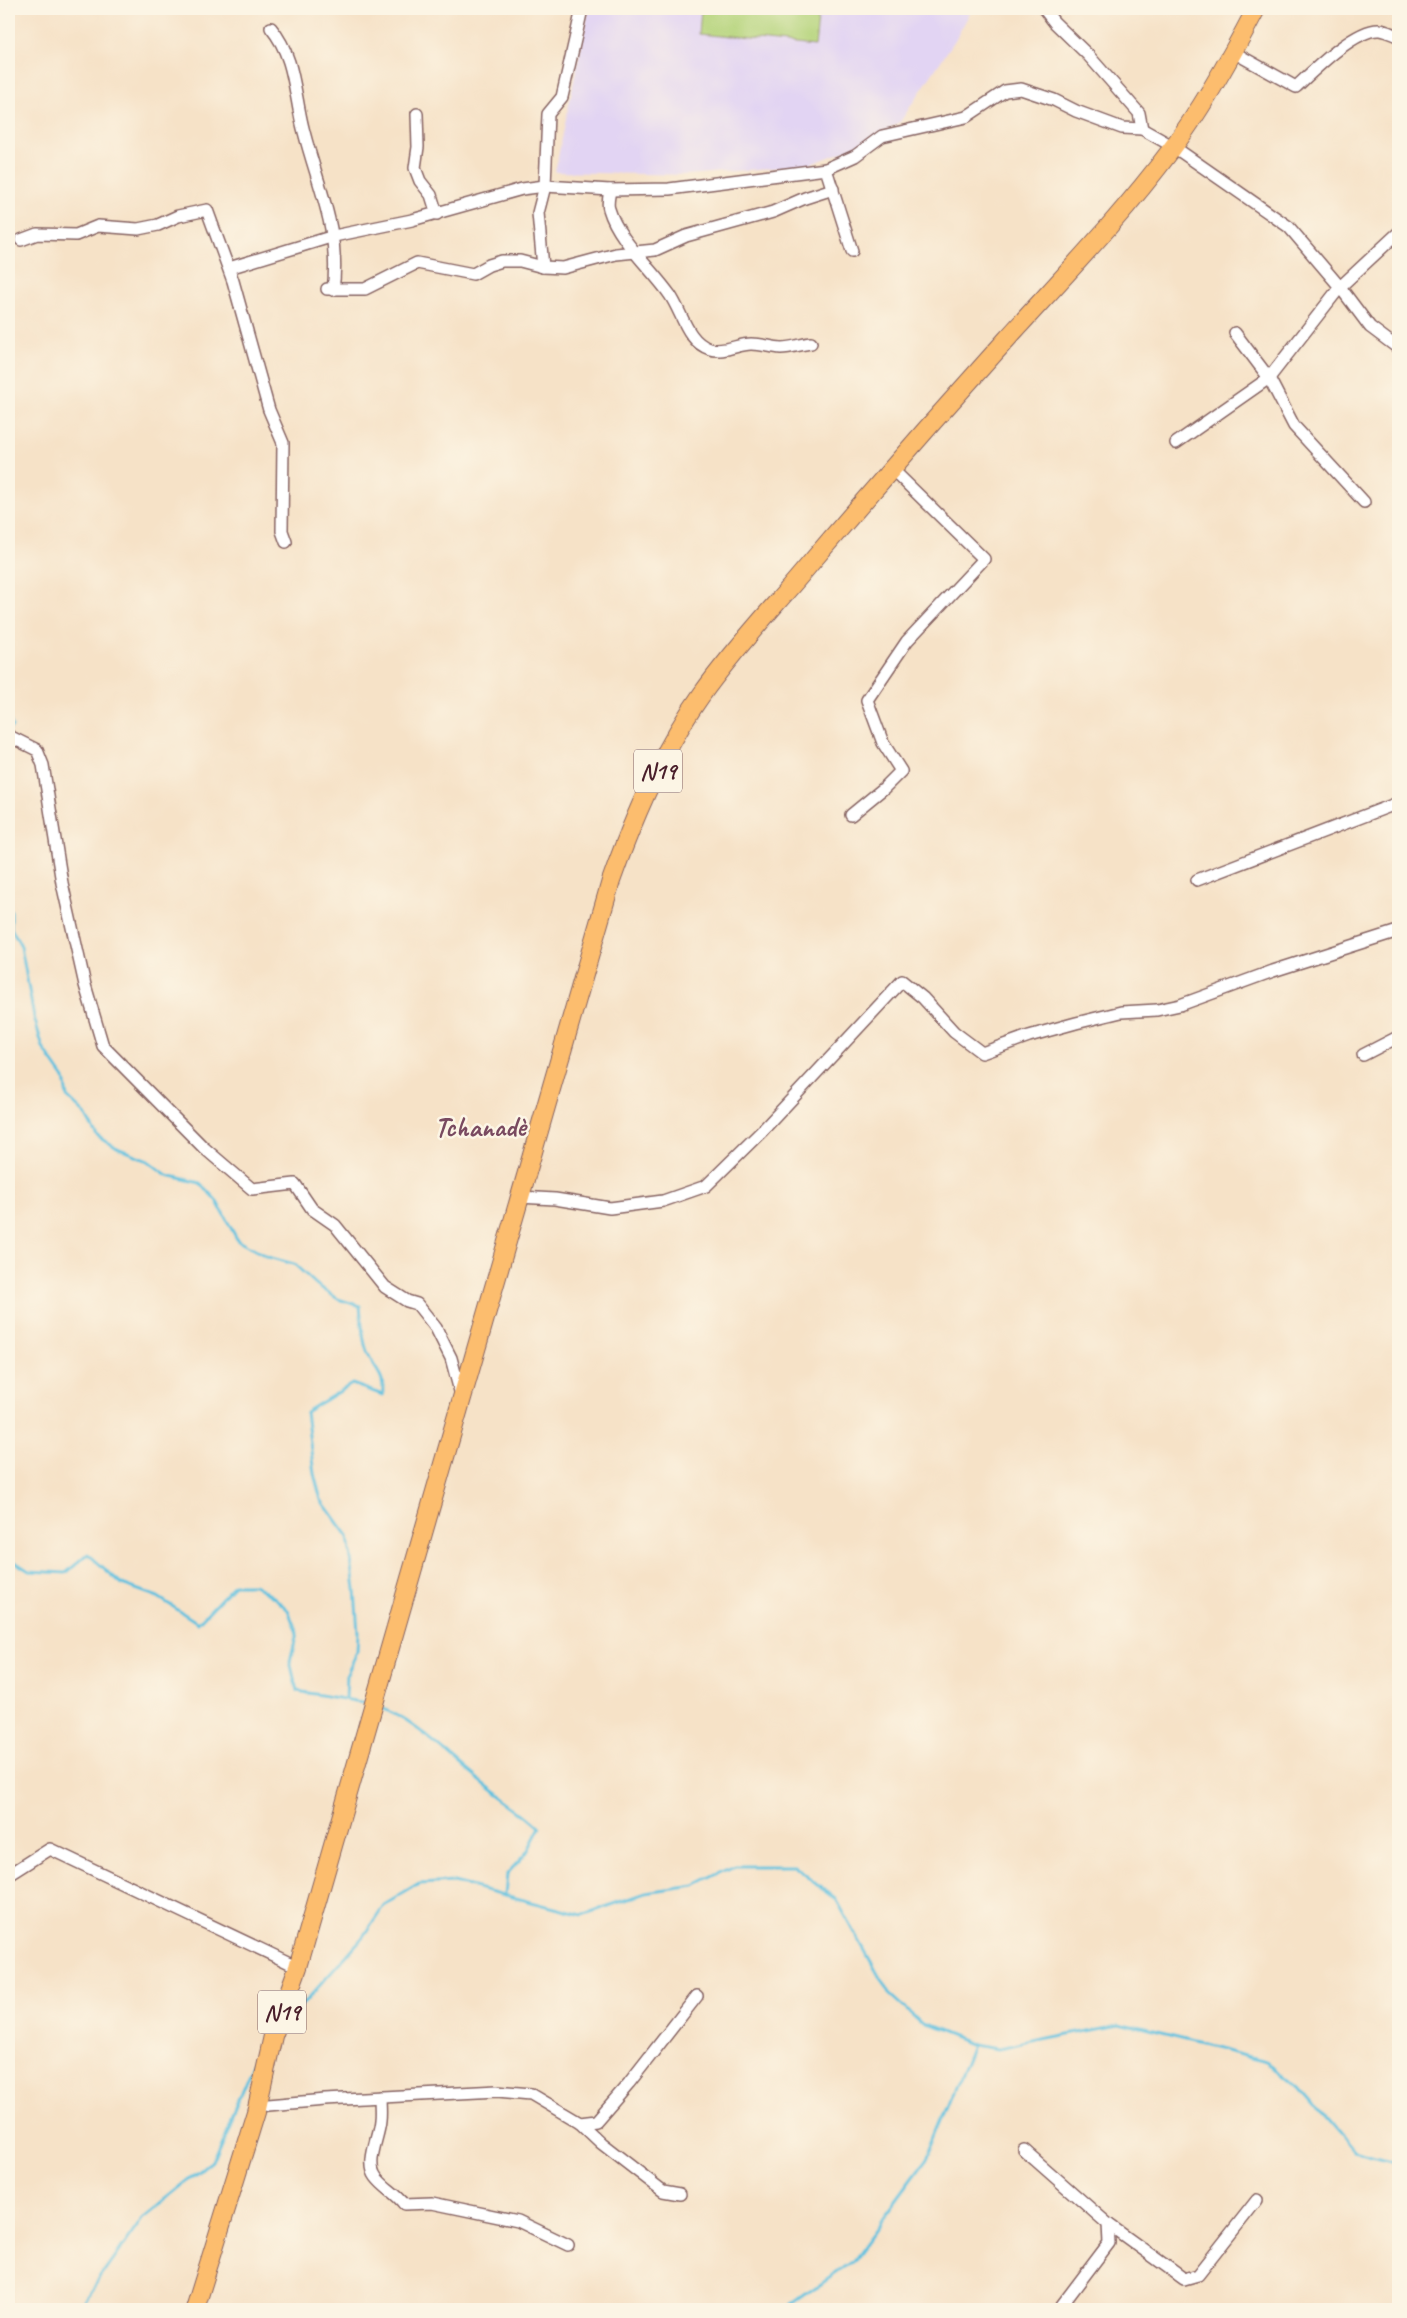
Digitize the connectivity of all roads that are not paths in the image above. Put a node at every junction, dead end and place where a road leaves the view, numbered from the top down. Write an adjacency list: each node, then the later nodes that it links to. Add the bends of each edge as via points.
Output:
1 (582, 9): 11 (street, via 562,97 548,114)
2 (1044, 9): 8 (street, via 1139,113)
3 (1256, 9): 6 (main road, N19)
4 (271, 28): 16 (street, via 286,50 297,87 303,131)
5 (1398, 36): 6 (street, via 1378,30 1360,36 1329,55 1296,87)
6 (1233, 52): 9 (main road, N19)
7 (416, 114): 14 (street, via 418,147 415,168 431,195)
8 (1142, 129): 9 (street); 10 (street, via 1122,128 1021,89 1005,91 966,117 882,136 855,156)
9 (1174, 147): 22 (street, via 1289,227); 28 (main road, N19, via 1124,209)
10 (826, 169): 12 (street); 13 (street, via 669,190)
11 (545, 186): 13 (street); 14 (street, via 522,189); 20 (street, via 538,213)
12 (832, 189): 18 (street); 19 (street, via 773,212 686,236 655,250)
13 (610, 190): 19 (street, via 608,208)
14 (437, 214): 16 (street)
15 (1398, 233): 22 (street)
16 (334, 236): 20 (street, via 336,271 330,289 365,289 417,263 473,274 489,264 502,262 520,261); 21 (street)
17 (21, 240): 21 (street, via 37,234 76,235 98,226 138,230 207,210)
18 (852, 251)
19 (635, 253): 20 (street, via 616,254 563,268); 24 (street, via 672,297 683,322 696,339 710,349 750,344 783,348)
20 (543, 267)
21 (229, 268): 30 (street, via 269,410 284,443 282,531)
22 (1340, 287): 25 (street, via 1370,327); 26 (street)
23 (1235, 333): 26 (street)
24 (811, 343)
25 (1398, 348)
26 (1269, 378): 27 (street); 29 (street, via 1294,426)
27 (1176, 443)
28 (891, 468): 33 (street, via 984,559 908,642 867,700 883,743 901,770); 38 (main road, N19, via 717,674 658,770 611,881)
29 (1364, 502)
30 (286, 542)
31 (9, 736): 39 (street, via 37,750 43,765 62,883 85,985 103,1046 203,1147 252,1189 295,1184 312,1209 335,1225 385,1286 417,1304 451,1358)
32 (1398, 803): 34 (street)
33 (851, 815)
34 (1198, 880)
35 (1398, 930): 38 (street, via 1180,1005 1121,1012 1029,1036 982,1053 954,1032 923,998 902,981 706,1186 663,1201 610,1208)
36 (1398, 1037): 37 (street)
37 (1363, 1055)
38 (519, 1197): 39 (main road, N19)
39 (462, 1397): 41 (main road, N19)
40 (9, 1875): 41 (street, via 50,1849)
41 (298, 1967): 44 (main road, N19, via 274,2036)
42 (697, 1996): 45 (street, via 596,2121)
43 (380, 2097): 44 (street); 45 (street, via 497,2091 531,2094); 50 (street, via 380,2121 372,2164 375,2176 404,2204 432,2203 518,2221)
44 (257, 2106): 51 (main road, N19)
45 (580, 2123): 47 (street, via 663,2191)
46 (1024, 2150): 49 (street)
47 (680, 2194)
48 (1257, 2200): 49 (street, via 1198,2275 1184,2279)
49 (1108, 2224): 52 (street, via 1109,2243)
50 (568, 2245)
51 (195, 2309)
52 (1059, 2309)

